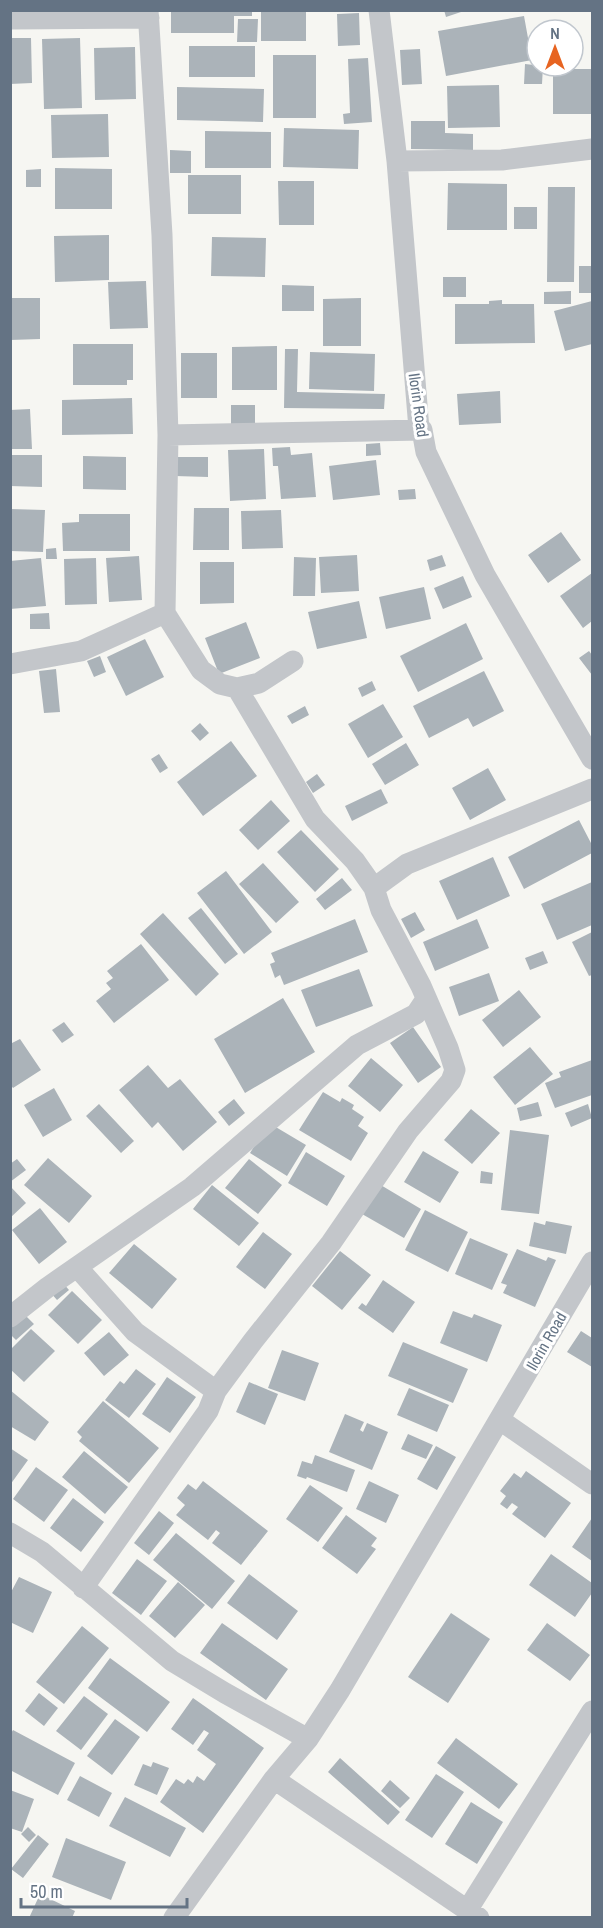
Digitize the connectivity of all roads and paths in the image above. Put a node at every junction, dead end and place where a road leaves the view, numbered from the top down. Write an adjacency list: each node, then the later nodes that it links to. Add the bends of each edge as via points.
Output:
1 (379, 10): 5 (street, Ilorin Road)
2 (149, 14): 3 (street); 7 (street, via 162,235)
3 (10, 19)
4 (592, 149): 5 (street, via 502,160)
5 (397, 161): 6 (street, Ilorin Road)
6 (422, 430): 7 (street); 12 (street, Ilorin Road, via 426,452 485,575)
7 (168, 435): 8 (street)
8 (165, 613): 10 (street, via 81,651); 11 (street, via 201,670 220,684)
9 (293, 661): 11 (street, via 259,683)
10 (10, 664)
11 (237, 688): 14 (street, via 315,819 355,861)
12 (592, 759)
13 (592, 789): 14 (street, via 406,864)
14 (374, 888): 15 (street)
15 (426, 999): 17 (street, via 416,1014 357,1045 192,1187); 19 (street, via 448,1048 454,1070 451,1081 408,1131 332,1243)
16 (592, 1262): 20 (street, Ilorin Road)
17 (76, 1267): 18 (street); 19 (street, via 135,1332)
18 (10, 1317)
19 (216, 1392): 23 (street, via 208,1411)
20 (500, 1420): 21 (street); 25 (street, Ilorin Road)
21 (592, 1484)
22 (10, 1533): 23 (street, via 42,1552)
23 (84, 1588): 25 (street, via 172,1661)
24 (592, 1711): 27 (street)
25 (308, 1739): 26 (street, Ilorin Road)
26 (274, 1779): 27 (street); 28 (street, Ilorin Road)
27 (474, 1913)
28 (174, 1917)

